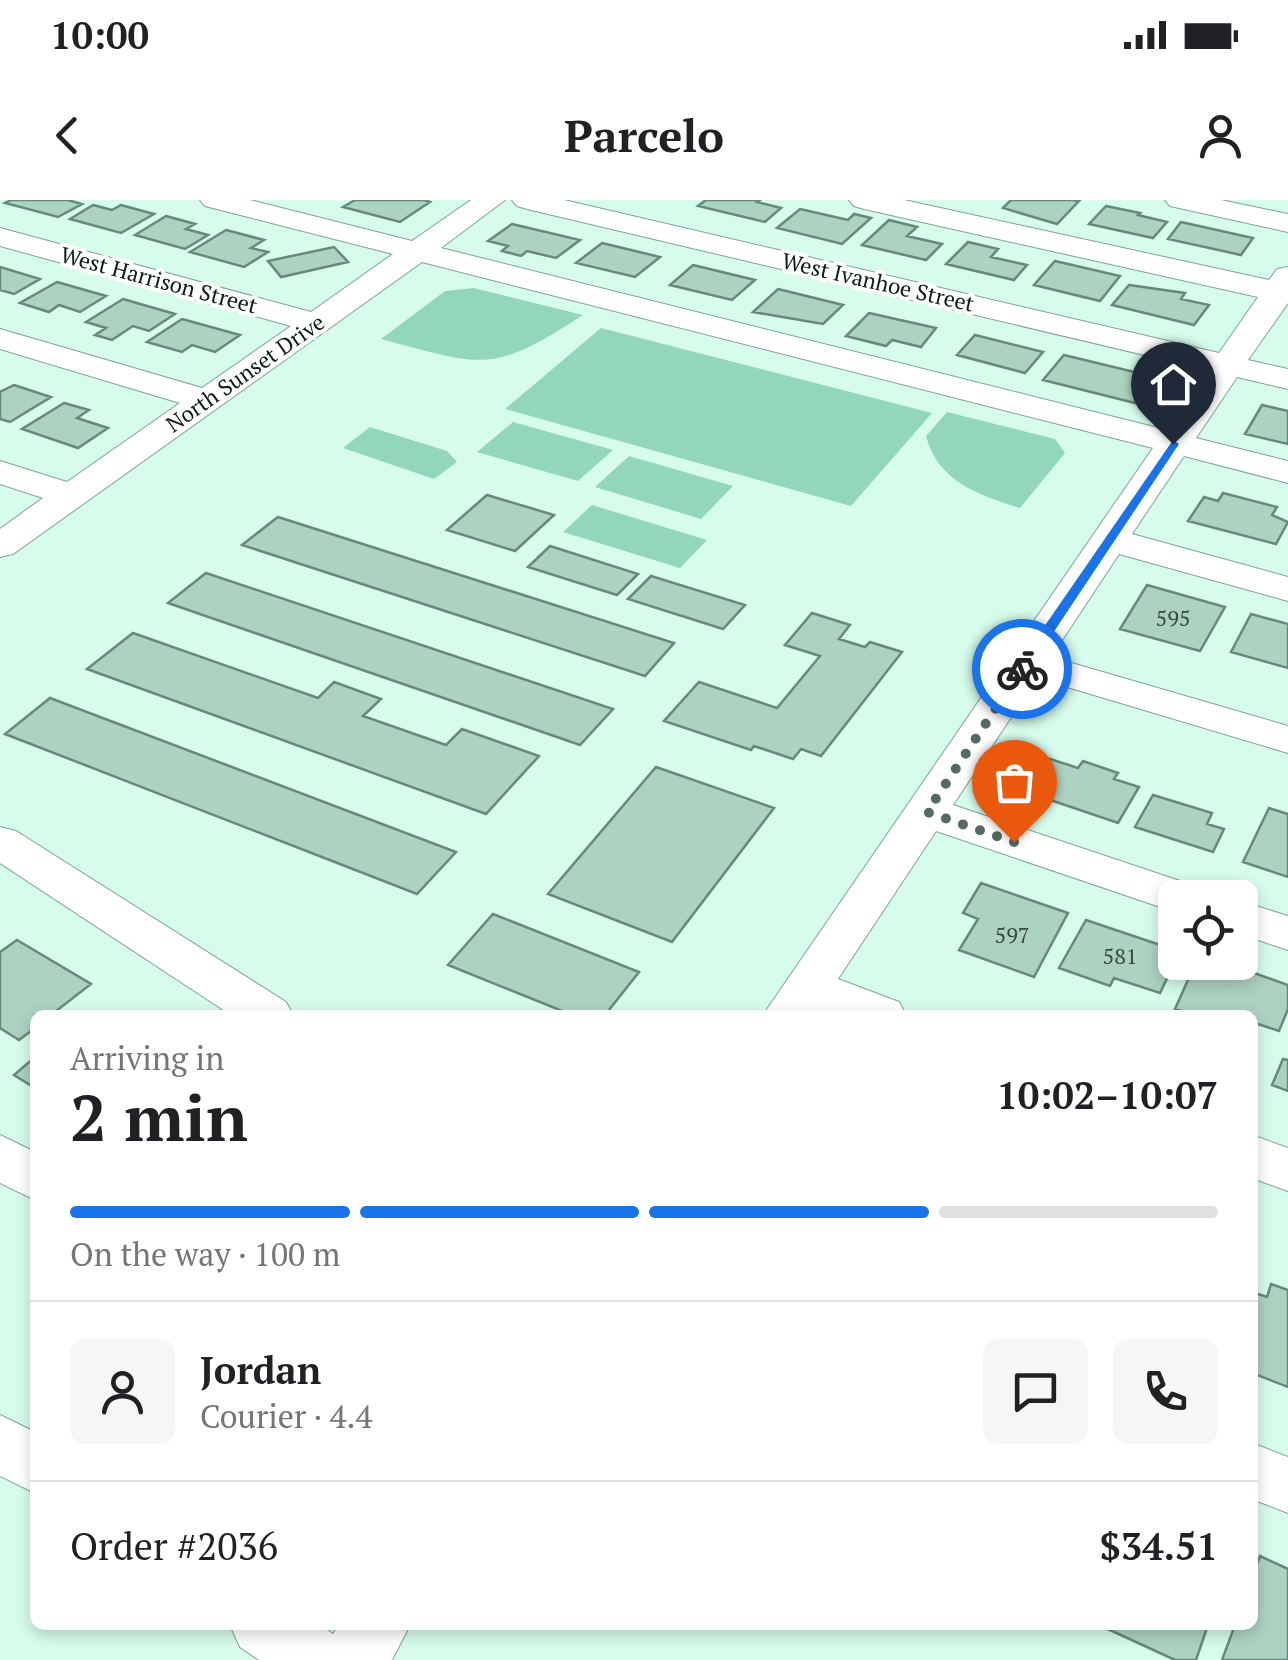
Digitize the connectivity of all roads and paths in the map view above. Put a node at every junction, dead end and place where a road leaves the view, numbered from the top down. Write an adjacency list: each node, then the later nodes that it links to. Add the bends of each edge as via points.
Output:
1 (215, 200): 8 (street)
2 (490, 200): 8 (street, North Sunset Drive)
3 (527, 200): 12 (street, West Ivanhoe Street)
4 (864, 200): 9 (street)
5 (1180, 200): 6 (street)
6 (1288, 223)
7 (0, 237): 10 (street, West Harrison Street)
8 (420, 251): 10 (street, North Sunset Drive); 15 (street)
9 (1284, 287): 12 (street)
10 (317, 322): 14 (street, North Sunset Drive)
11 (0, 339): 14 (street)
12 (1228, 365): 13 (street, West Ivanhoe Street); 15 (street)
13 (1288, 379)
14 (207, 400): 18 (street, North Sunset Drive)
15 (1173, 444): 17 (street); 19 (street)
16 (0, 472): 18 (street)
17 (1288, 472)
18 (72, 496): 20 (street, North Sunset Drive)
19 (1107, 539): 21 (street); 22 (street)
20 (0, 546)
21 (1288, 588)
22 (1026, 662): 23 (street); 24 (street)
23 (1288, 740)
24 (927, 812): 26 (street); 29 (street)
25 (0, 842): 30 (street)
26 (1158, 890)
27 (1258, 923): 28 (street)
28 (1288, 933)
29 (798, 1001): 31 (street)
30 (260, 1010)
31 (851, 1010)
32 (0, 1156): 35 (street)
33 (1258, 1158): 34 (street)
34 (1288, 1170)
35 (30, 1176)
36 (0, 1442): 37 (street)
37 (30, 1463)
38 (1258, 1472): 39 (street)
39 (1288, 1485)
40 (271, 1630): 42 (street)
41 (375, 1630): 43 (street)
42 (316, 1660)
43 (354, 1660)

